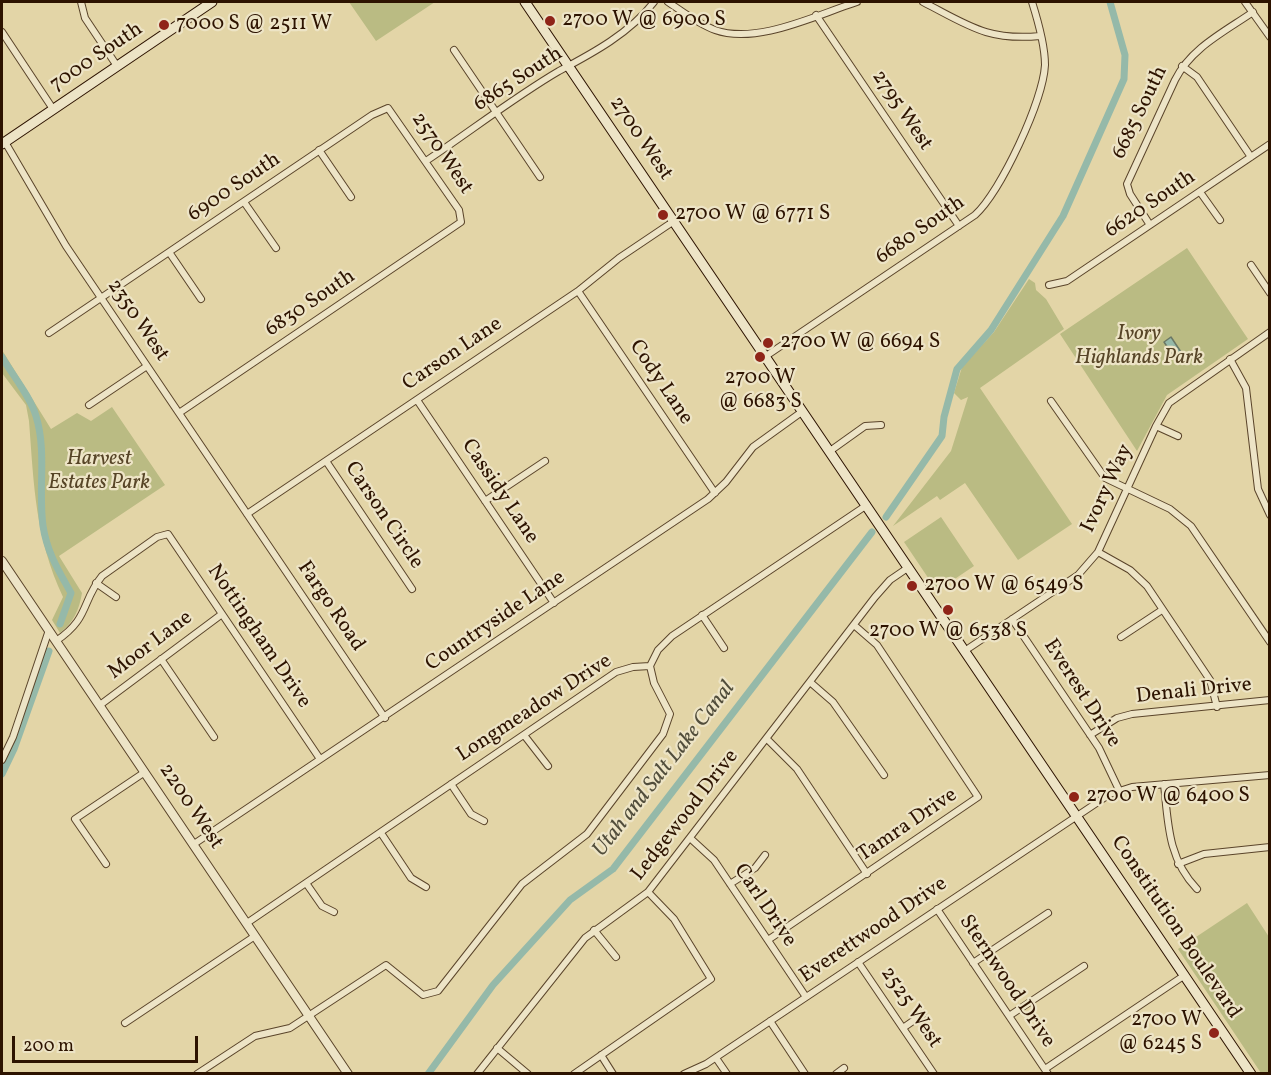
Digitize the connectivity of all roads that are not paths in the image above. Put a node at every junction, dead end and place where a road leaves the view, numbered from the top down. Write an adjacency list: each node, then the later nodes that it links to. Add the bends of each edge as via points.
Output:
1 (81, 2): 16 (street, via 85,18)
2 (212, 2): 16 (main road, 7000 South)
3 (525, 2): 18 (main road, 2700 West)
4 (654, 2): 18 (street, 6865 South, via 630,26)
5 (668, 2): 11 (street, via 704,25 740,35 768,31)
6 (856, 2): 11 (street)
7 (923, 2): 13 (street, via 987,34 1002,38)
8 (1032, 2): 13 (street, 6680 South)
9 (1245, 2): 10 (street)
10 (1252, 12): 14 (street); 17 (street, 6685 South, via 1194,52)
11 (816, 15): 35 (street, 2795 West)
12 (2, 32): 20 (street)
13 (1040, 36): 35 (street, 6680 South, via 1045,63 1042,87 1001,183 986,205)
14 (1269, 38)
15 (454, 50): 21 (street)
16 (117, 66): 20 (main road, 7000 South)
17 (1182, 66): 25 (street, via 1197,77); 34 (street, 6685 South, via 1128,179 1128,190)
18 (569, 67): 21 (street, 6865 South); 32 (main road, 2700 West)
19 (388, 108): 24 (street, 6900 South); 26 (street, 2570 West)
20 (53, 109): 22 (main road, 7000 South)
21 (497, 114): 26 (street, 6865 South); 27 (street)
22 (3, 143): 42 (street, 2350 West)
23 (1269, 144): 25 (street, 6620 South)
24 (319, 150): 29 (street); 30 (street, 6900 South)
25 (1251, 157): 28 (street, 6620 South)
26 (426, 161): 33 (street, 2570 West, via 459,210)
27 (540, 177)
28 (1200, 192): 31 (street); 34 (street, 6620 South)
29 (351, 197)
30 (244, 202): 36 (street); 37 (street, 6900 South)
31 (1220, 220)
32 (674, 221): 40 (street, Carson Lane); 46 (main road, 2700 West)
33 (461, 222): 53 (street, 6830 South)
34 (1150, 225): 39 (street, 6620 South, via 1067,281)
35 (959, 226): 46 (street, 6680 South)
36 (276, 248)
37 (169, 252): 42 (street, 6900 South); 43 (street)
38 (1251, 265): 41 (street)
39 (1049, 285)
40 (578, 291): 49 (street, Carson Lane); 61 (street, Cody Lane)
41 (1269, 293)
42 (101, 298): 45 (street, 6900 South); 48 (street, 2350 West)
43 (201, 299)
44 (1269, 332): 47 (street, Ivory Way)
45 (49, 333)
46 (766, 356): 52 (main road, 2700 West)
47 (1230, 359): 55 (street, Ivory Way, via 1176,396); 65 (street, via 1246,388 1258,489)
48 (147, 366): 51 (street); 53 (street, 2350 West)
49 (417, 399): 58 (street, Carson Lane); 62 (street, Cassidy Lane)
50 (1051, 401): 60 (street, via 1099,473)
51 (89, 405)
52 (803, 411): 57 (main road, 2700 West); 61 (street, Countryside Lane, via 753,447)
53 (179, 413): 64 (street, 2350 West)
54 (881, 425): 57 (street, via 866,426)
55 (1156, 426): 56 (street); 60 (street, Ivory Way)
56 (1178, 436)
57 (830, 451): 63 (main road, 2700 West)
58 (326, 461): 64 (street, Carson Lane); 70 (street, Carson Circle)
59 (545, 461): 62 (street)
60 (1126, 489): 66 (street, Ivory Way); 81 (street, via 1182,516)
61 (715, 493): 72 (street, Countryside Lane)
62 (485, 501): 72 (street, Cassidy Lane)
63 (867, 505): 68 (main road, Constitution Boulevard); 75 (street)
64 (247, 514): 90 (street, Fargo Road)
65 (1269, 515)
66 (1098, 552): 73 (street, via 1139,578); 76 (street, Ivory Way, via 1077,575)
67 (2, 561): 78 (street, 2200 West)
68 (909, 567): 77 (street, Ledgewood Drive, via 884,585); 83 (main road, Constitution Boulevard)
69 (96, 584): 71 (street); 74 (street, Nottingham Drive, via 157,537 168,534); 80 (street, via 82,617)
70 (412, 589)
71 (116, 597)
72 (554, 603): 90 (street, Countryside Lane)
73 (1162, 610): 79 (street); 89 (street, via 1210,680)
74 (222, 614): 84 (street, Moor Lane); 95 (street, Nottingham Drive)
75 (702, 615): 82 (street); 85 (street, via 664,642)
76 (1011, 619): 83 (street, Ivory Way); 92 (street, Everest Drive)
77 (854, 625): 86 (street, Ledgewood Drive); 113 (street, Tamra Drive, via 877,645 978,797)
78 (49, 630): 80 (street, 2200 West); 96 (street)
79 (1121, 638)
80 (56, 641): 88 (street, 2200 West)
81 (1269, 642)
82 (724, 648)
83 (966, 650): 104 (main road, Constitution Boulevard)
84 (161, 659): 88 (street, Moor Lane); 93 (street)
85 (650, 666): 91 (street, Longmeadow Drive, via 616,672); 133 (street, via 670,714 663,734 588,834 508,899 438,991 423,995 386,965)
86 (810, 682): 94 (street, Ledgewood Drive); 99 (street, via 833,702)
87 (1269, 700): 89 (street, Denali Drive)
88 (100, 705): 98 (street, 2200 West)
89 (1217, 707): 92 (street, Denali Drive, via 1132,714 1117,718)
90 (385, 718): 95 (street, Countryside Lane)
91 (524, 735): 97 (street); 101 (street, Longmeadow Drive)
92 (1090, 735): 103 (street, Everest Drive)
93 (214, 737)
94 (767, 739): 107 (street, Ledgewood Drive); 113 (street, via 797,769)
95 (320, 759): 108 (street, Countryside Lane)
96 (2, 760)
97 (548, 765)
98 (145, 772): 108 (street, 2200 West); 111 (street, via 75,819)
99 (884, 775)
100 (1269, 775): 102 (street)
101 (451, 784): 105 (street, via 471,814); 106 (street, Longmeadow Drive)
102 (1164, 784): 103 (street); 112 (street, via 1170,842)
103 (1119, 790): 104 (street, Everettwood Drive)
104 (1077, 815): 119 (street, Everettwood Drive); 130 (main road, Constitution Boulevard)
105 (484, 821)
106 (381, 833): 114 (street, Longmeadow Drive); 116 (street, via 411,878)
107 (690, 838): 115 (street, Carl Drive, via 709,855); 118 (street, Ledgewood Drive)
108 (194, 844): 122 (street, 2200 West)
109 (1269, 848): 112 (street, via 1220,851)
110 (765, 855): 115 (street, via 755,868)
111 (106, 864)
112 (1178, 864): 117 (street)
113 (867, 874): 125 (street, Tamra Drive)
114 (306, 884): 120 (street, via 322,906); 122 (street, Longmeadow Drive)
115 (730, 884): 125 (street, Carl Drive)
116 (426, 887)
117 (1197, 889)
118 (648, 892): 123 (street, Ledgewood Drive); 139 (street, via 674,919 711,979)
119 (937, 909): 127 (street, Everettwood Drive); 128 (street, Sternwood Drive)
120 (334, 912)
121 (1048, 913): 128 (street)
122 (247, 923): 124 (street, 2200 West)
123 (594, 930): 126 (street); 138 (street, Ledgewood Drive)
124 (255, 936): 133 (street, 2200 West); 136 (street)
125 (768, 940): 131 (street, Carl Drive)
126 (616, 957)
127 (858, 962): 131 (street, Everettwood Drive); 137 (street, 2525 West)
128 (973, 963): 134 (street, Sternwood Drive)
129 (1084, 966): 134 (street)
130 (1185, 975): 142 (street); 154 (main road, Constitution Boulevard)
131 (806, 997): 135 (street, Everettwood Drive)
132 (923, 1014): 137 (street)
133 (309, 1016): 144 (street, via 290,1028 248,1040); 145 (street, 2200 West)
134 (1009, 1016): 142 (street, Sternwood Drive)
135 (770, 1022): 140 (street, Everettwood Drive); 151 (street)
136 (125, 1023)
137 (903, 1028): 153 (street, 2525 West)
138 (497, 1048): 146 (street, Ledgewood Drive); 147 (street)
139 (601, 1055): 148 (street); 149 (street)
140 (716, 1058): 143 (street, Everettwood Drive); 150 (street)
141 (844, 1068): 152 (street)
142 (1047, 1071)
143 (686, 1072)
144 (197, 1074)
145 (348, 1074)
146 (477, 1074)
147 (528, 1074)
148 (574, 1074)
149 (613, 1074)
150 (726, 1074)
151 (805, 1074)
152 (836, 1074)
153 (934, 1074)
154 (1251, 1074)

